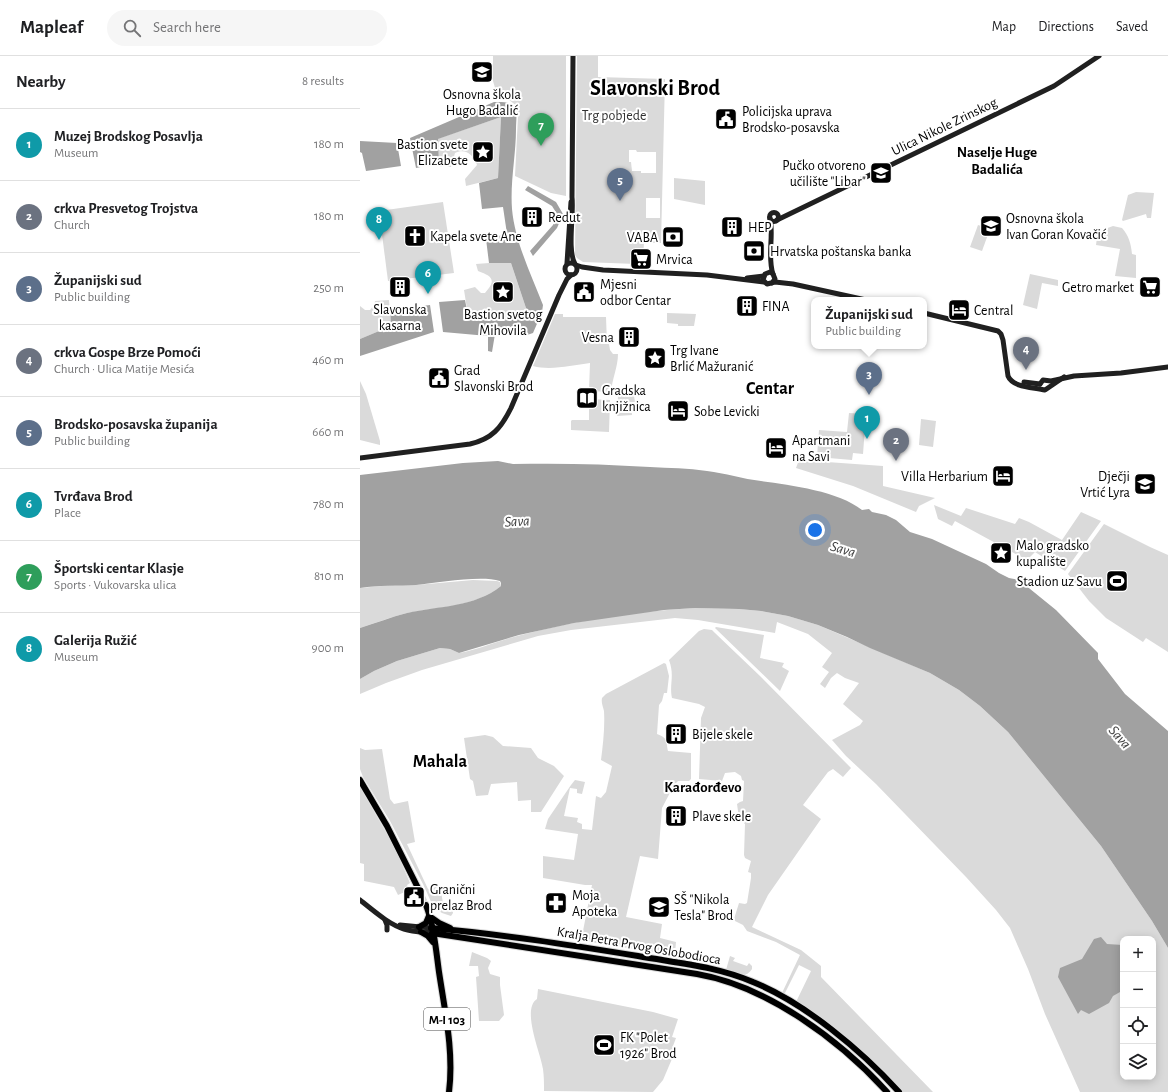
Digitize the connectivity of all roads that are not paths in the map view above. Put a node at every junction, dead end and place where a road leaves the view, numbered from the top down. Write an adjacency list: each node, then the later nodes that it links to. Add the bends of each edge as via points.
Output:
1 (573, 56): 3 (main road)
2 (1099, 56): 4 (main road, Ulica Nikole Zrinskog, via 1054,86)
3 (572, 197): 10 (main road); 11 (main road, via 572,254)
4 (796, 210): 5 (main road, Ulica Nikole Zrinskog); 7 (main road, Ulica Nikole Zrinskog)
5 (777, 214): 6 (main road, via 771,213); 7 (main road)
6 (770, 218): 7 (main road); 8 (main road)
7 (777, 220): 8 (main road)
8 (772, 237): 9 (main road)
9 (771, 255): 15 (main road); 16 (main road)
10 (567, 264): 11 (main road); 12 (main road)
11 (575, 264): 13 (main road); 14 (main road, via 577,269)
12 (564, 270): 14 (main road, via 567,274); 21 (main road)
13 (603, 270): 14 (main road); 17 (main road)
14 (573, 274): 21 (main road)
15 (765, 274): 16 (main road, via 770,272); 17 (main road); 18 (main road)
16 (774, 275): 19 (main road); 20 (main road)
17 (738, 278): 18 (main road)
18 (764, 282): 19 (main road)
19 (772, 283): 20 (main road)
20 (793, 284): 22 (main road)
21 (559, 295): 29 (main road, via 511,408 495,432 484,440 470,444)
22 (852, 297)
23 (927, 314): 27 (main road, via 998,331 1003,340 1007,373 1011,381 1019,385)
24 (1168, 367): 25 (main road)
25 (1064, 377): 26 (main road); 28 (main road)
26 (1047, 381): 27 (main road, via 1043,380); 28 (main road)
27 (1040, 386): 28 (main road, via 1045,390)
28 (1049, 387)
29 (360, 458)
30 (360, 780): 31 (main road, via 387,826)
31 (418, 888)
32 (360, 900): 35 (main road)
33 (426, 905): 34 (main road, M-I 103)
34 (429, 916): 36 (main road); 38 (main road, M-I 103); 39 (main road)
35 (384, 919): 36 (main road); 37 (main road)
36 (420, 929): 38 (main road); 41 (main road, via 433,942)
37 (387, 930)
38 (432, 930): 39 (main road, Kralja Petra Prvog Oslobodioca); 40 (main road, Kralja Petra Prvog Oslobodioca); 41 (main road, M-I 103)
39 (460, 932): 44 (main road, Kralja Petra Prvog Oslobodioca, via 509,936 700,966 752,981 819,1020 857,1050)
40 (449, 935): 41 (main road, via 438,941); 43 (main road, Kralja Petra Prvog Oslobodioca, via 702,975 726,982 776,1002 799,1017 848,1054)
41 (435, 948): 42 (main road, M-I 103, via 448,1027)
42 (449, 1092)
43 (887, 1092)
44 (899, 1092)

